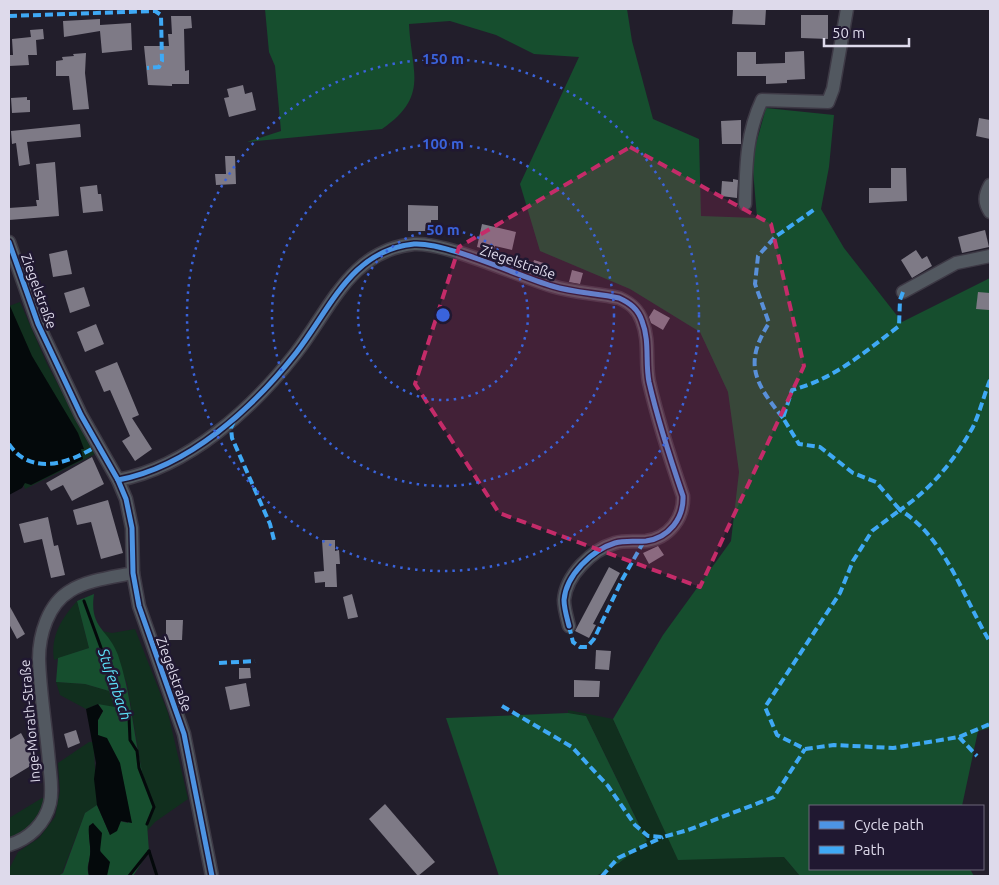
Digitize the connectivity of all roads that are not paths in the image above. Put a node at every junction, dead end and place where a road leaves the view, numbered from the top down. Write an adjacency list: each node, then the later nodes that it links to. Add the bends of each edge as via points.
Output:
1 (847, 9): 3 (street, via 828,102 762,100 748,144)
2 (990, 185): 4 (street, via 985,195 985,204)
3 (745, 204)
4 (990, 212)
5 (9, 242): 8 (street, Ziegelstraße, via 38,324)
6 (990, 256): 7 (street, via 956,263)
7 (903, 292)
8 (118, 480): 9 (street, Ziegelstraße, via 132,528); 10 (street, Ziegelstraße, via 158,469 214,435 275,378 355,272 370,258 389,249 416,244 437,247 553,287 619,298 629,302 643,322 654,404 684,504 676,524 653,540 605,546 577,570 567,584 564,602)
9 (134, 573): 11 (street, Inge-Morath-Straße, via 72,590 49,617 41,638 39,659 51,778 50,804 34,831); 12 (street, Ziegelstraße, via 145,627 184,734)
10 (569, 626)
11 (9, 844)
12 (212, 876)

